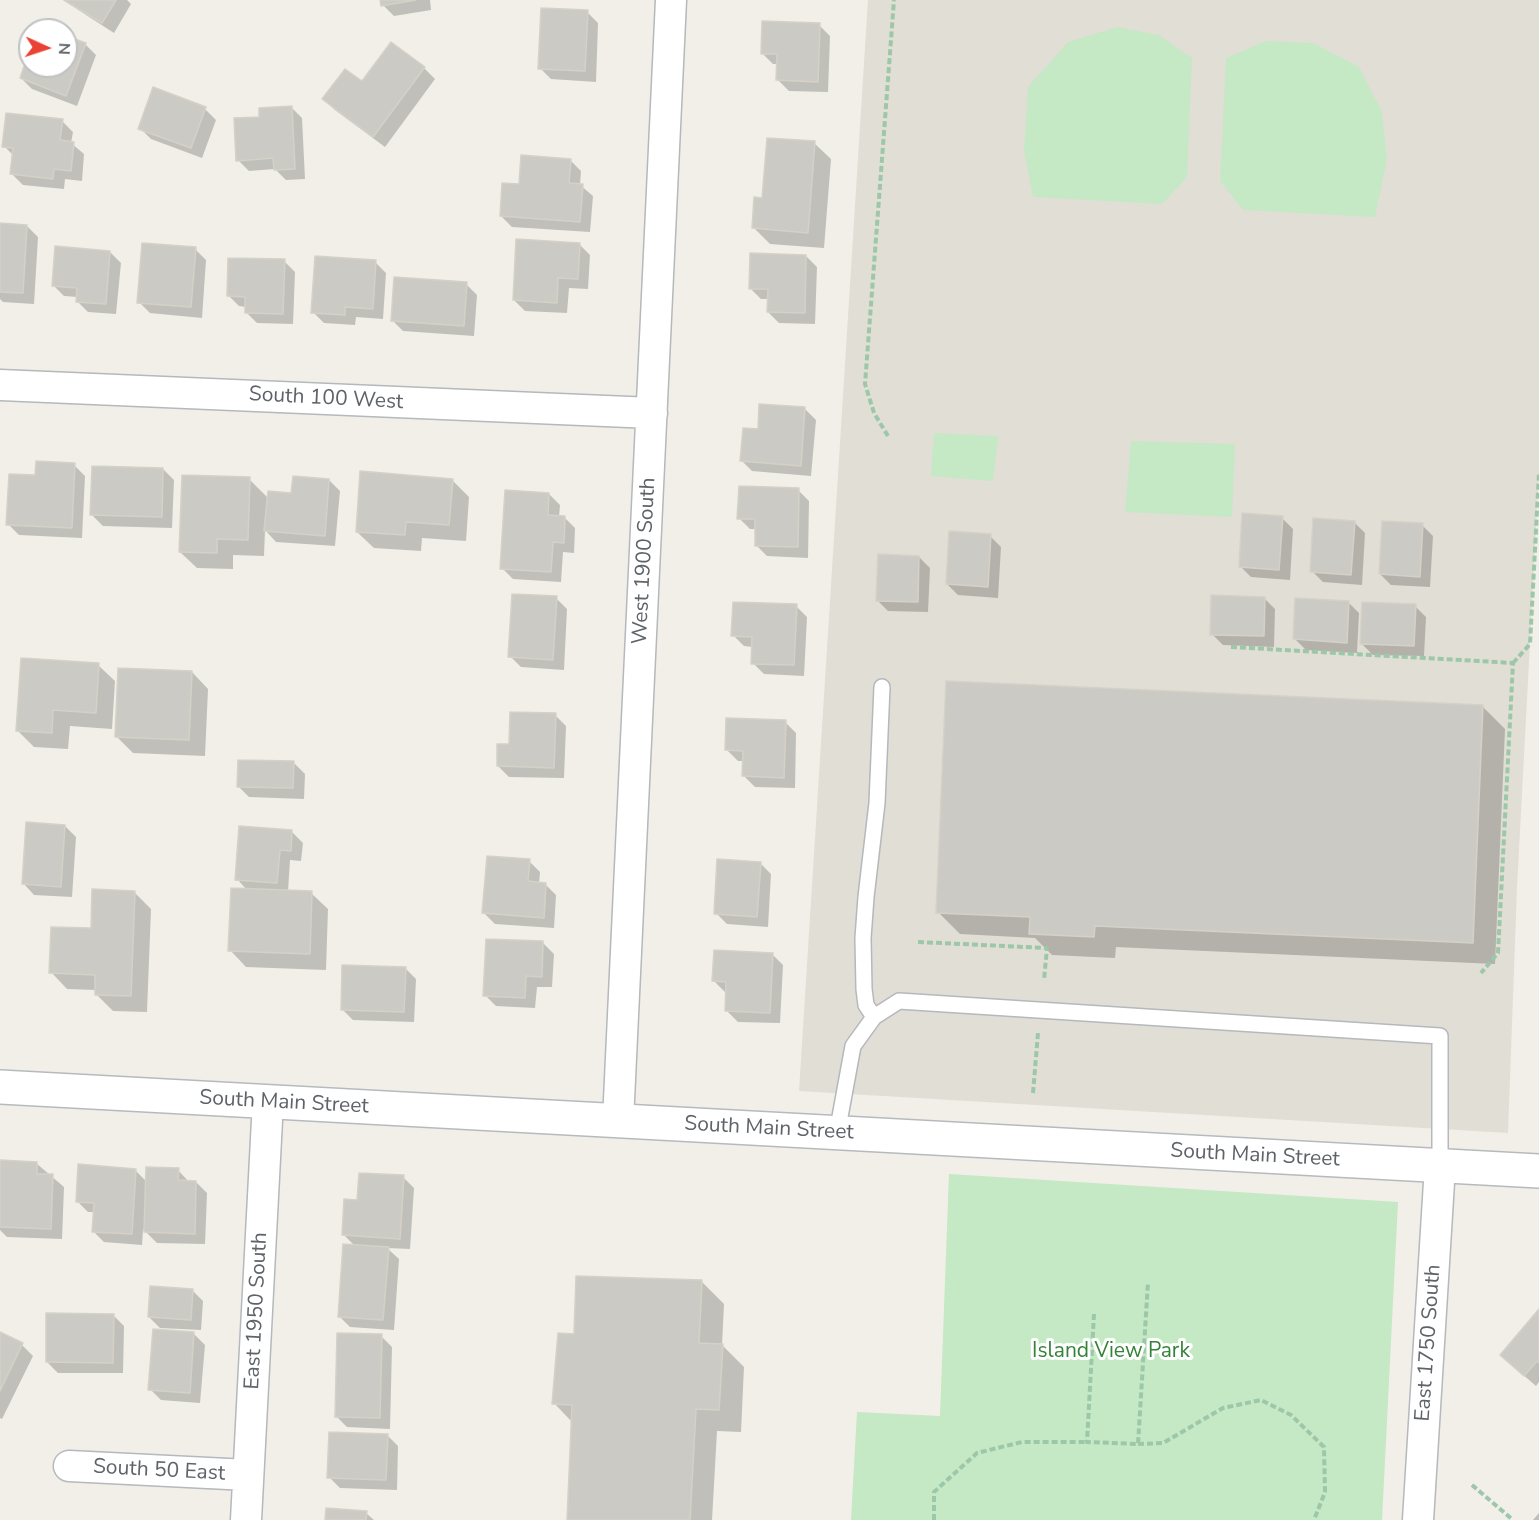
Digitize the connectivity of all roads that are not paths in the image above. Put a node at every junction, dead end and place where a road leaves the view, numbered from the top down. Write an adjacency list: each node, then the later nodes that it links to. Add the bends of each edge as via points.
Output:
1 (671, 0): 3 (street, West 1900 South)
2 (0, 385): 3 (street, South 100 West)
3 (652, 413): 8 (street, West 1900 South)
4 (882, 687): 5 (lane, via 877,803 863,938 866,1005)
5 (874, 1017): 9 (lane, via 853,1046); 10 (lane, via 899,1001 1440,1036)
6 (0, 1088): 7 (street, South Main Street)
7 (268, 1101): 8 (street, South Main Street); 13 (street, East 1950 South)
8 (618, 1121): 9 (street, South Main Street)
9 (837, 1133): 10 (street, South Main Street)
10 (1440, 1166): 11 (street, South Main Street); 15 (street, East 1750 South)
11 (1539, 1172)
12 (69, 1466): 13 (street, South 50 East)
13 (248, 1475): 14 (street, East 1950 South)
14 (246, 1520)
15 (1418, 1520)

